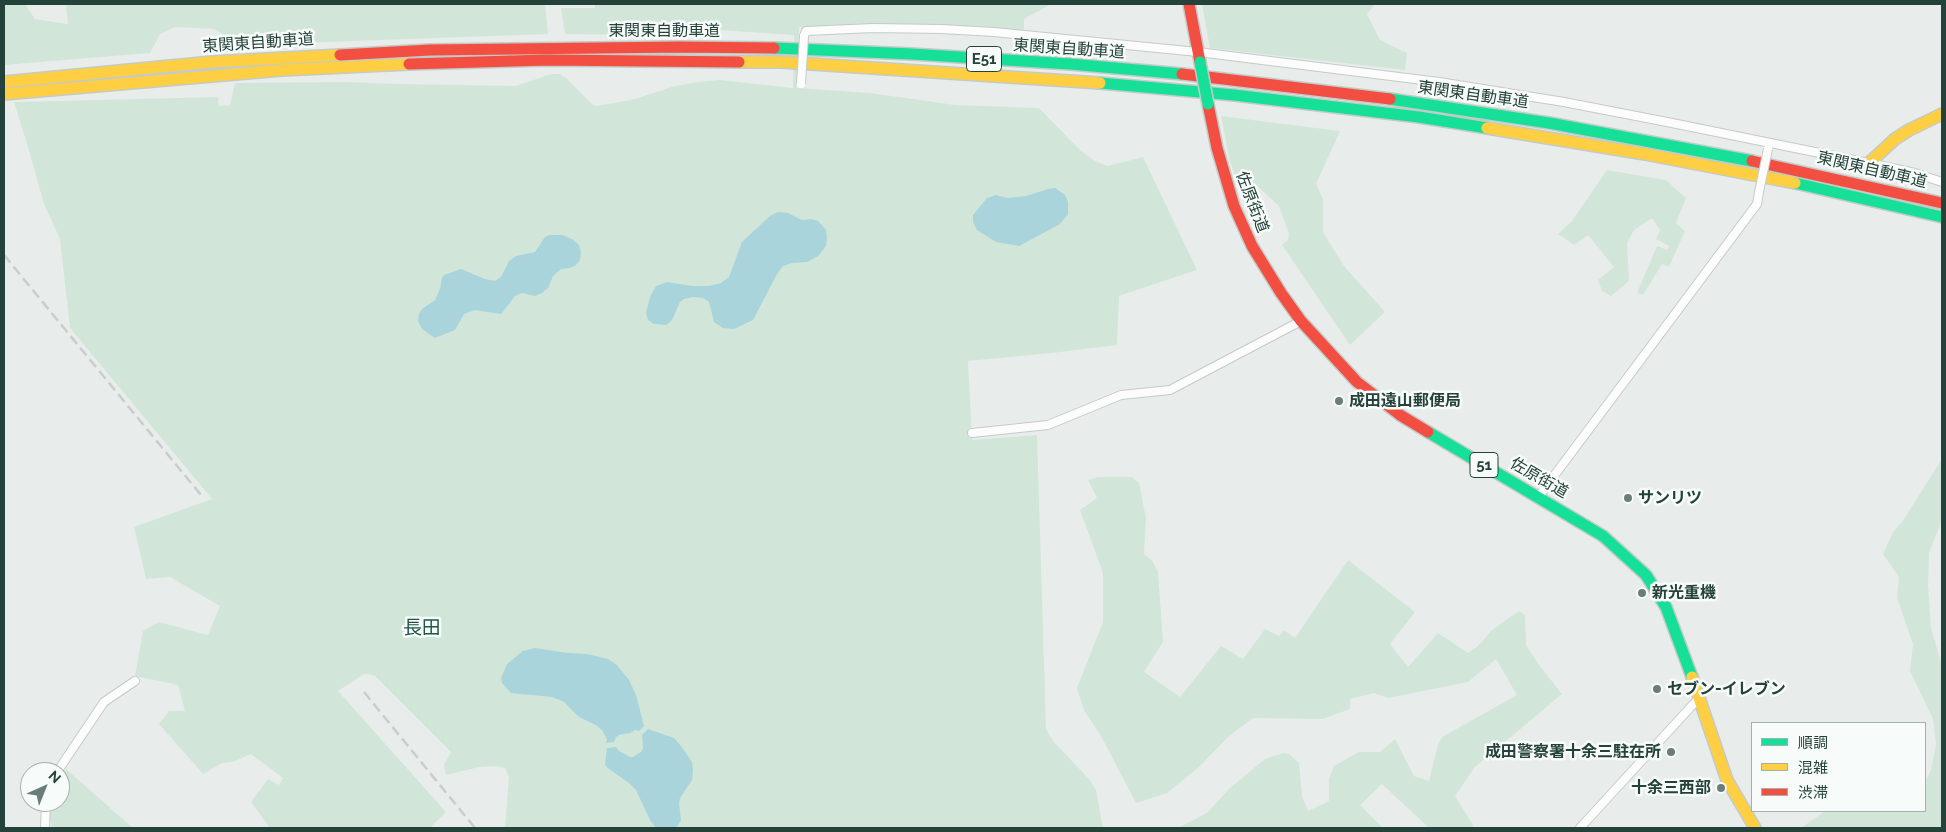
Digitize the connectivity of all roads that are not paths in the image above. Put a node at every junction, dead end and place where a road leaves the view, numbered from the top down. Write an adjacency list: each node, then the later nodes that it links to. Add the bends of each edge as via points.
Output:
1 (1190, 4): 2 (main road, 佐原街道 / 51)
2 (1199, 57): 4 (street, bridge, via 994,32 806,30); 7 (street, via 1439,82 1564,102); 12 (main road, 佐原街道 / 51, bridge, via 1217,148 1234,206 1268,272)
3 (10, 81): 10 (main road, 東関東自動車道 / E51, via 212,62 430,50 679,47 912,54 1188,75 1419,103 1549,122 1787,168)
4 (801, 84)
5 (4, 94): 11 (main road, 東関東自動車道 / E51, via 282,70 548,60 780,62 1080,80 1428,119 1645,154 1785,181)
6 (1942, 114): 8 (main road, via 1909,130)
7 (1769, 146): 8 (street); 14 (street, bridge, via 1757,204)
8 (1869, 163): 9 (street)
9 (1942, 182)
10 (1942, 203)
11 (1942, 217)
12 (1301, 321): 13 (street, via 1170,390 1121,395 1048,425); 14 (main road, 佐原街道 / 51, via 1357,382 1380,400 1421,428)
13 (972, 433)
14 (1539, 496): 16 (main road, 佐原街道 / 51, via 1604,536 1646,575 1674,623)
15 (135, 681): 17 (street, via 104,702)
16 (1698, 699): 20 (street); 21 (main road, 佐原街道 / 51, via 1727,780)
17 (64, 762)
18 (44, 812): 19 (street)
19 (42, 828)
20 (1580, 828)
21 (1755, 828)

